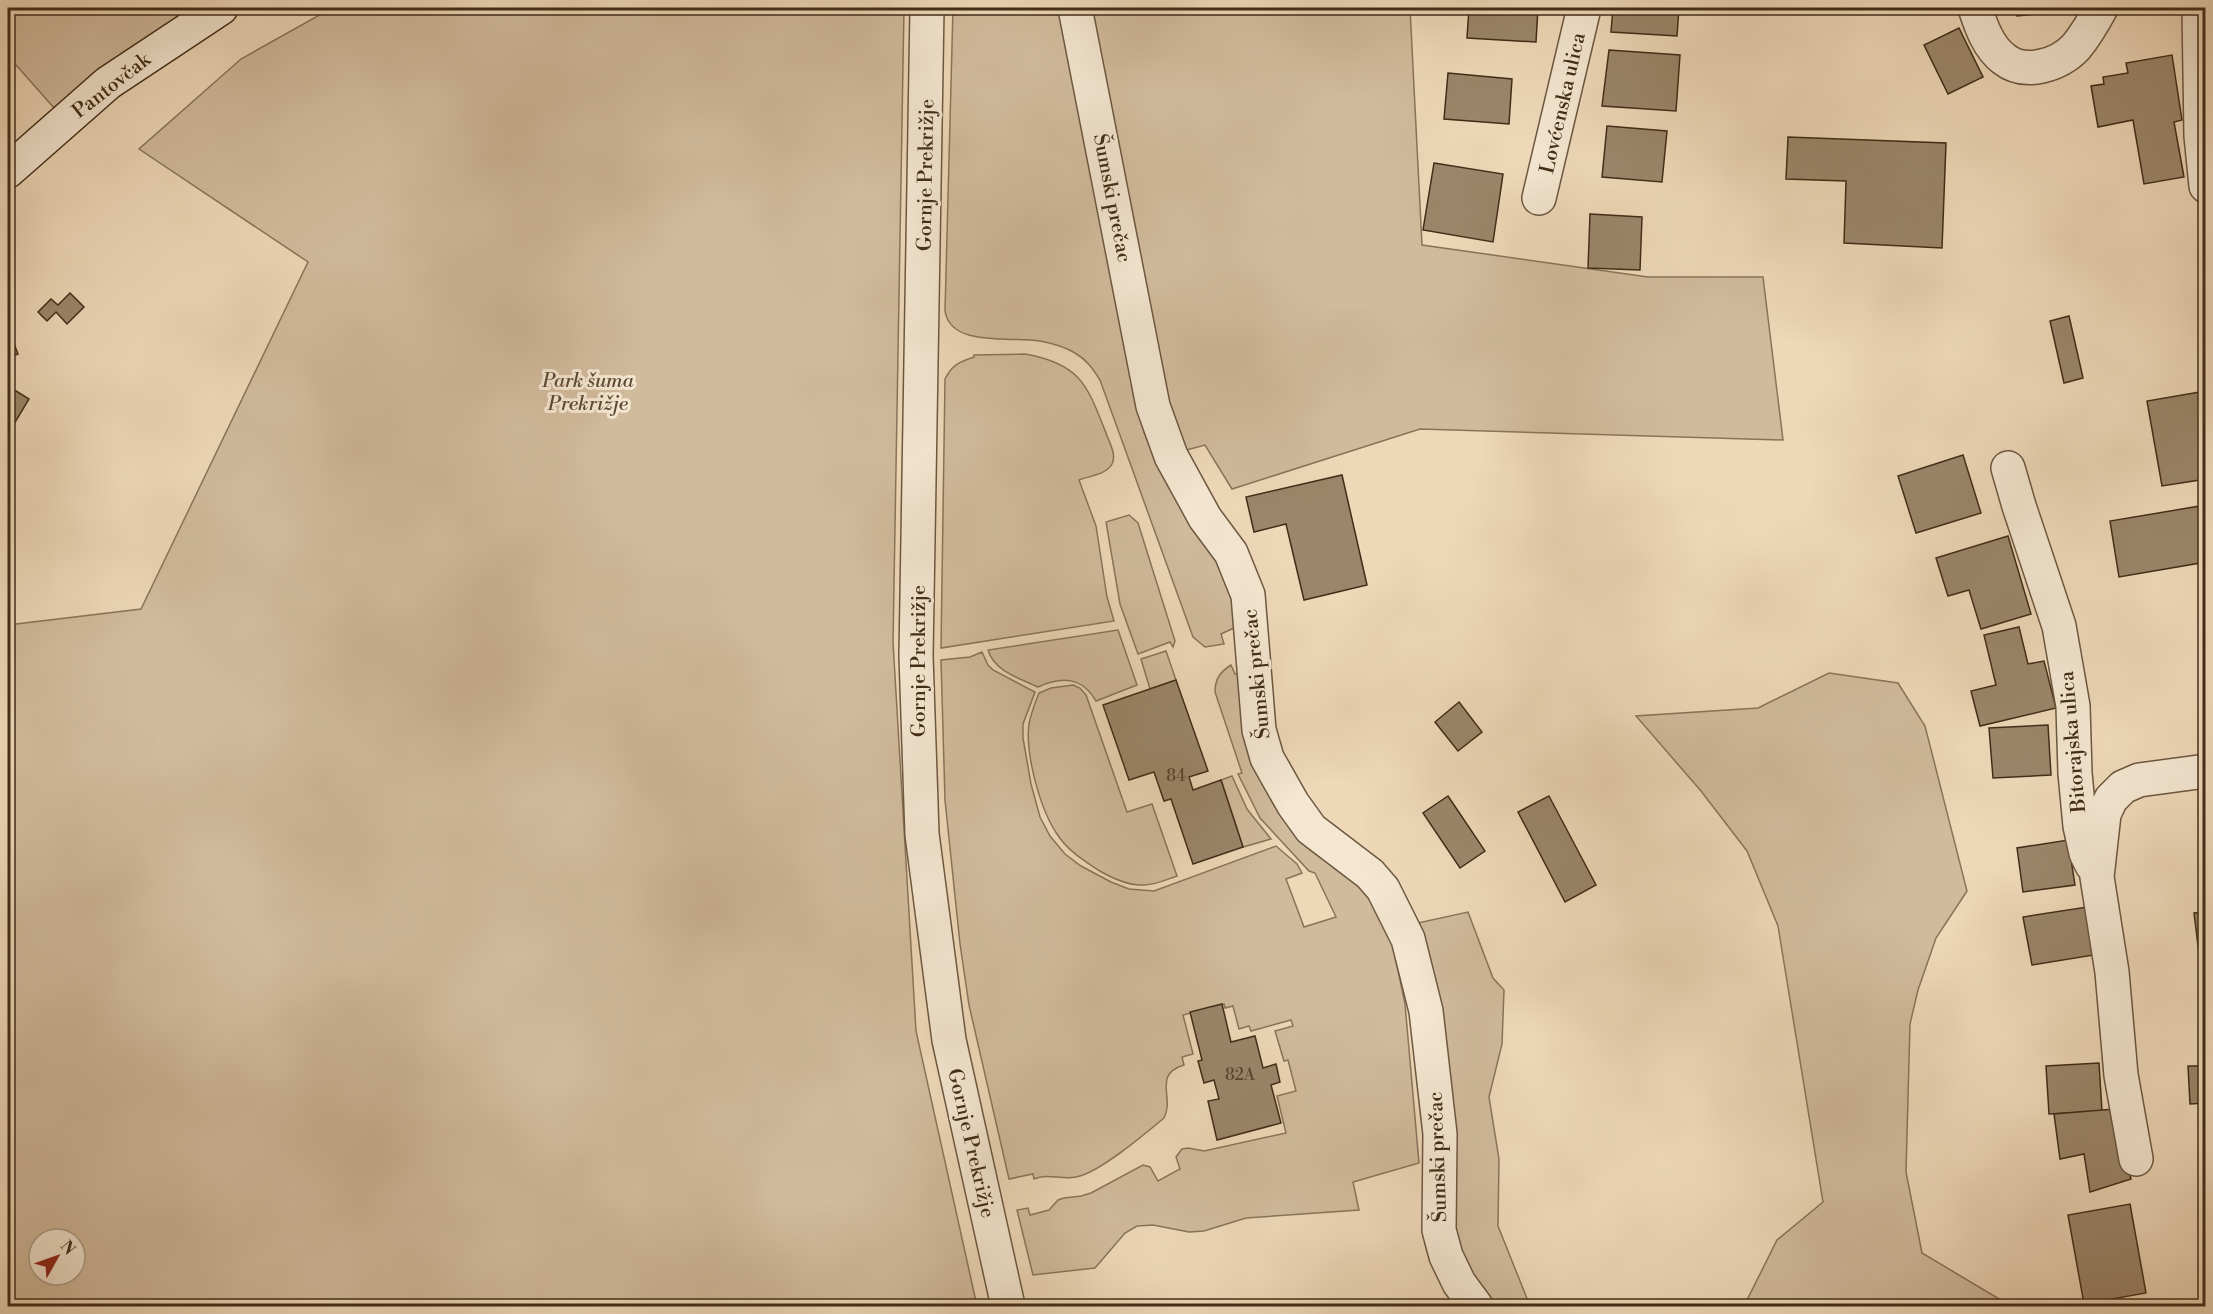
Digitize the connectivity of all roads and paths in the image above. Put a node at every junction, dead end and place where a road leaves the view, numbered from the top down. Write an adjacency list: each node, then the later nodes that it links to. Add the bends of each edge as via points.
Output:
1 (221, 8): 8 (street, Pantovčak, via 108,83)
2 (927, 8): 15 (street, Gornje Prekrižje, via 916,656 922,834 949,1040)
3 (1075, 8): 16 (street, Šumski prečac, via 1153,406 1171,456 1205,518 1232,553 1248,596 1259,730 1267,758 1311,829 1371,874 1383,889 1408,939 1426,1011 1440,1134 1439,1230 1446,1256)
4 (1584, 8): 10 (street, Lovćenska ulica)
5 (1975, 8): 6 (street, via 1989,42 2003,59 2014,66 2029,68 2041,67 2074,49)
6 (2101, 8)
7 (2199, 8): 9 (street)
8 (8, 171)
9 (2205, 186)
10 (1539, 198)
11 (2008, 468): 13 (street, Bitorajska ulica, via 2059,626 2073,706 2080,826)
12 (2205, 771): 13 (street, Bitorajska ulica, via 2156,776 2123,787 2111,799 2102,823)
13 (2097, 877): 14 (street, Bitorajska ulica, via 2112,972 2121,1075)
14 (2136, 1159)
15 (1008, 1306)
16 (1476, 1306)

